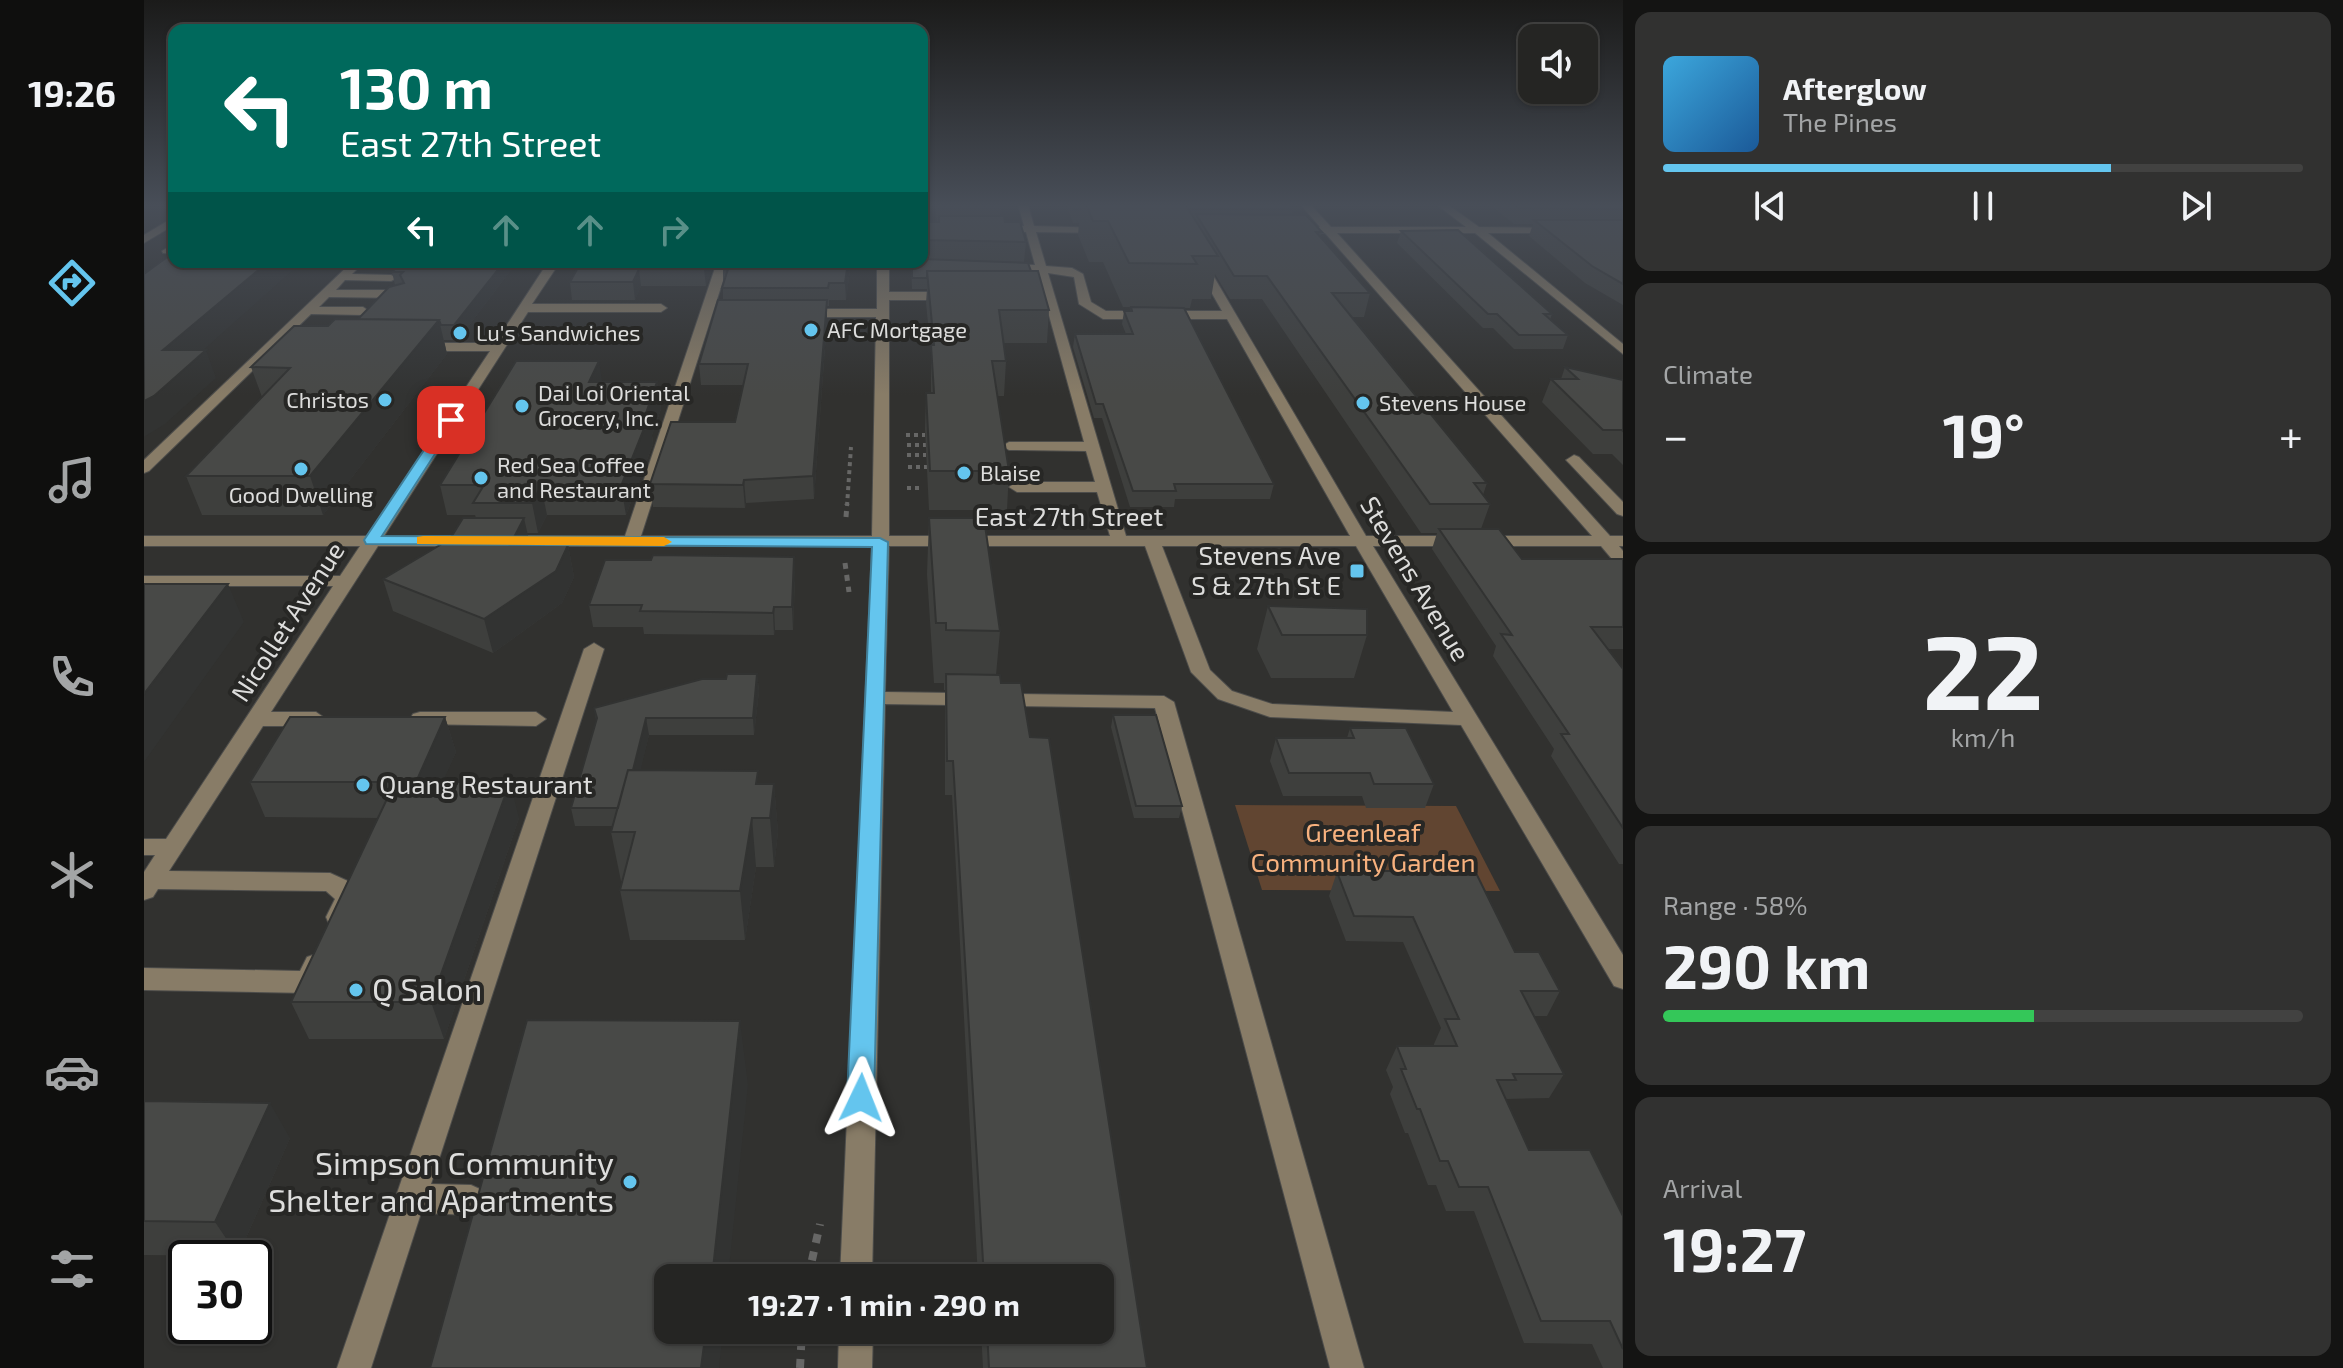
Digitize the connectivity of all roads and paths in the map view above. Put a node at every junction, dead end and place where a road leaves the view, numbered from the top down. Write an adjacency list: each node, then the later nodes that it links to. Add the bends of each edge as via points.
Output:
1 (1041, 267): 35 (street, via 1041,296)
2 (352, 268): 10 (street)
3 (550, 268): 16 (street, Nicollet Avenue)
4 (722, 268): 52 (street, via 713,313)
5 (883, 268): 14 (street)
6 (1046, 268): 22 (street, via 1076,273 1085,304 1098,314)
7 (1203, 268): 22 (street, Stevens Avenue)
8 (1362, 268): 50 (street)
9 (1524, 268): 27 (street)
10 (343, 277): 11 (street); 12 (street)
11 (391, 278)
12 (326, 293): 13 (street); 18 (street)
13 (400, 294)
14 (882, 296): 15 (street); 21 (street)
15 (975, 296)
16 (524, 308): 17 (street); 26 (street, Nicollet Avenue)
17 (661, 308)
18 (309, 310): 19 (street); 23 (street, via 296,330)
19 (363, 311)
20 (793, 313): 21 (street)
21 (882, 313): 53 (street)
22 (1232, 315): 49 (street, Stevens Avenue)
23 (272, 346): 24 (street); 41 (street)
24 (288, 346)
25 (398, 347): 26 (street)
26 (499, 347): 28 (street, Nicollet Avenue)
27 (1623, 350)
28 (484, 370): 29 (street); 47 (street, Nicollet Avenue)
29 (508, 370)
30 (905, 435): 31 (path)
31 (925, 435)
32 (905, 445): 33 (path)
33 (926, 445)
34 (1009, 446): 35 (street)
35 (1092, 447): 43 (street)
36 (905, 455): 37 (path)
37 (926, 455)
38 (1574, 460): 46 (street)
39 (906, 467): 40 (path)
40 (927, 467)
41 (144, 468)
42 (1017, 487): 43 (street)
43 (1104, 487): 54 (street)
44 (906, 488): 45 (path)
45 (922, 488)
46 (1623, 511)
47 (372, 540): 48 (street, East 27th Street); 52 (street, East 27th Street); 58 (street, Nicollet Avenue)
48 (144, 541)
49 (1361, 541): 50 (street, East 27th Street); 55 (street, East 27th Street); 65 (street, Stevens Avenue)
50 (1604, 541): 51 (street, East 27th Street); 56 (street)
51 (1623, 541)
52 (631, 542): 53 (street, East 27th Street)
53 (880, 542): 54 (street, East 27th Street); 60 (street)
54 (1120, 543): 55 (street, East 27th Street)
55 (1152, 543): 65 (street, via 1201,672 1225,695 1270,710)
56 (1623, 561)
57 (144, 581): 58 (street)
58 (345, 581): 61 (street, Nicollet Avenue)
59 (594, 649): 71 (street)
60 (875, 698): 73 (street); 79 (street, via 1164,702)
61 (256, 719): 62 (street); 67 (street, Nicollet Avenue)
62 (345, 719)
63 (393, 719): 64 (street)
64 (536, 719)
65 (1470, 719): 69 (street, Stevens Avenue)
66 (144, 847): 67 (street)
67 (173, 847): 68 (street, Nicollet Avenue)
68 (148, 885): 70 (street, via 330,882 347,899 308,982)
69 (1623, 978)
70 (144, 979)
71 (410, 1198): 72 (street); 76 (street)
72 (471, 1200)
73 (856, 1264)
74 (801, 1344): 77 (path)
75 (856, 1344): 78 (street)
76 (354, 1368)
77 (800, 1368)
78 (855, 1368)
79 (1347, 1368)

